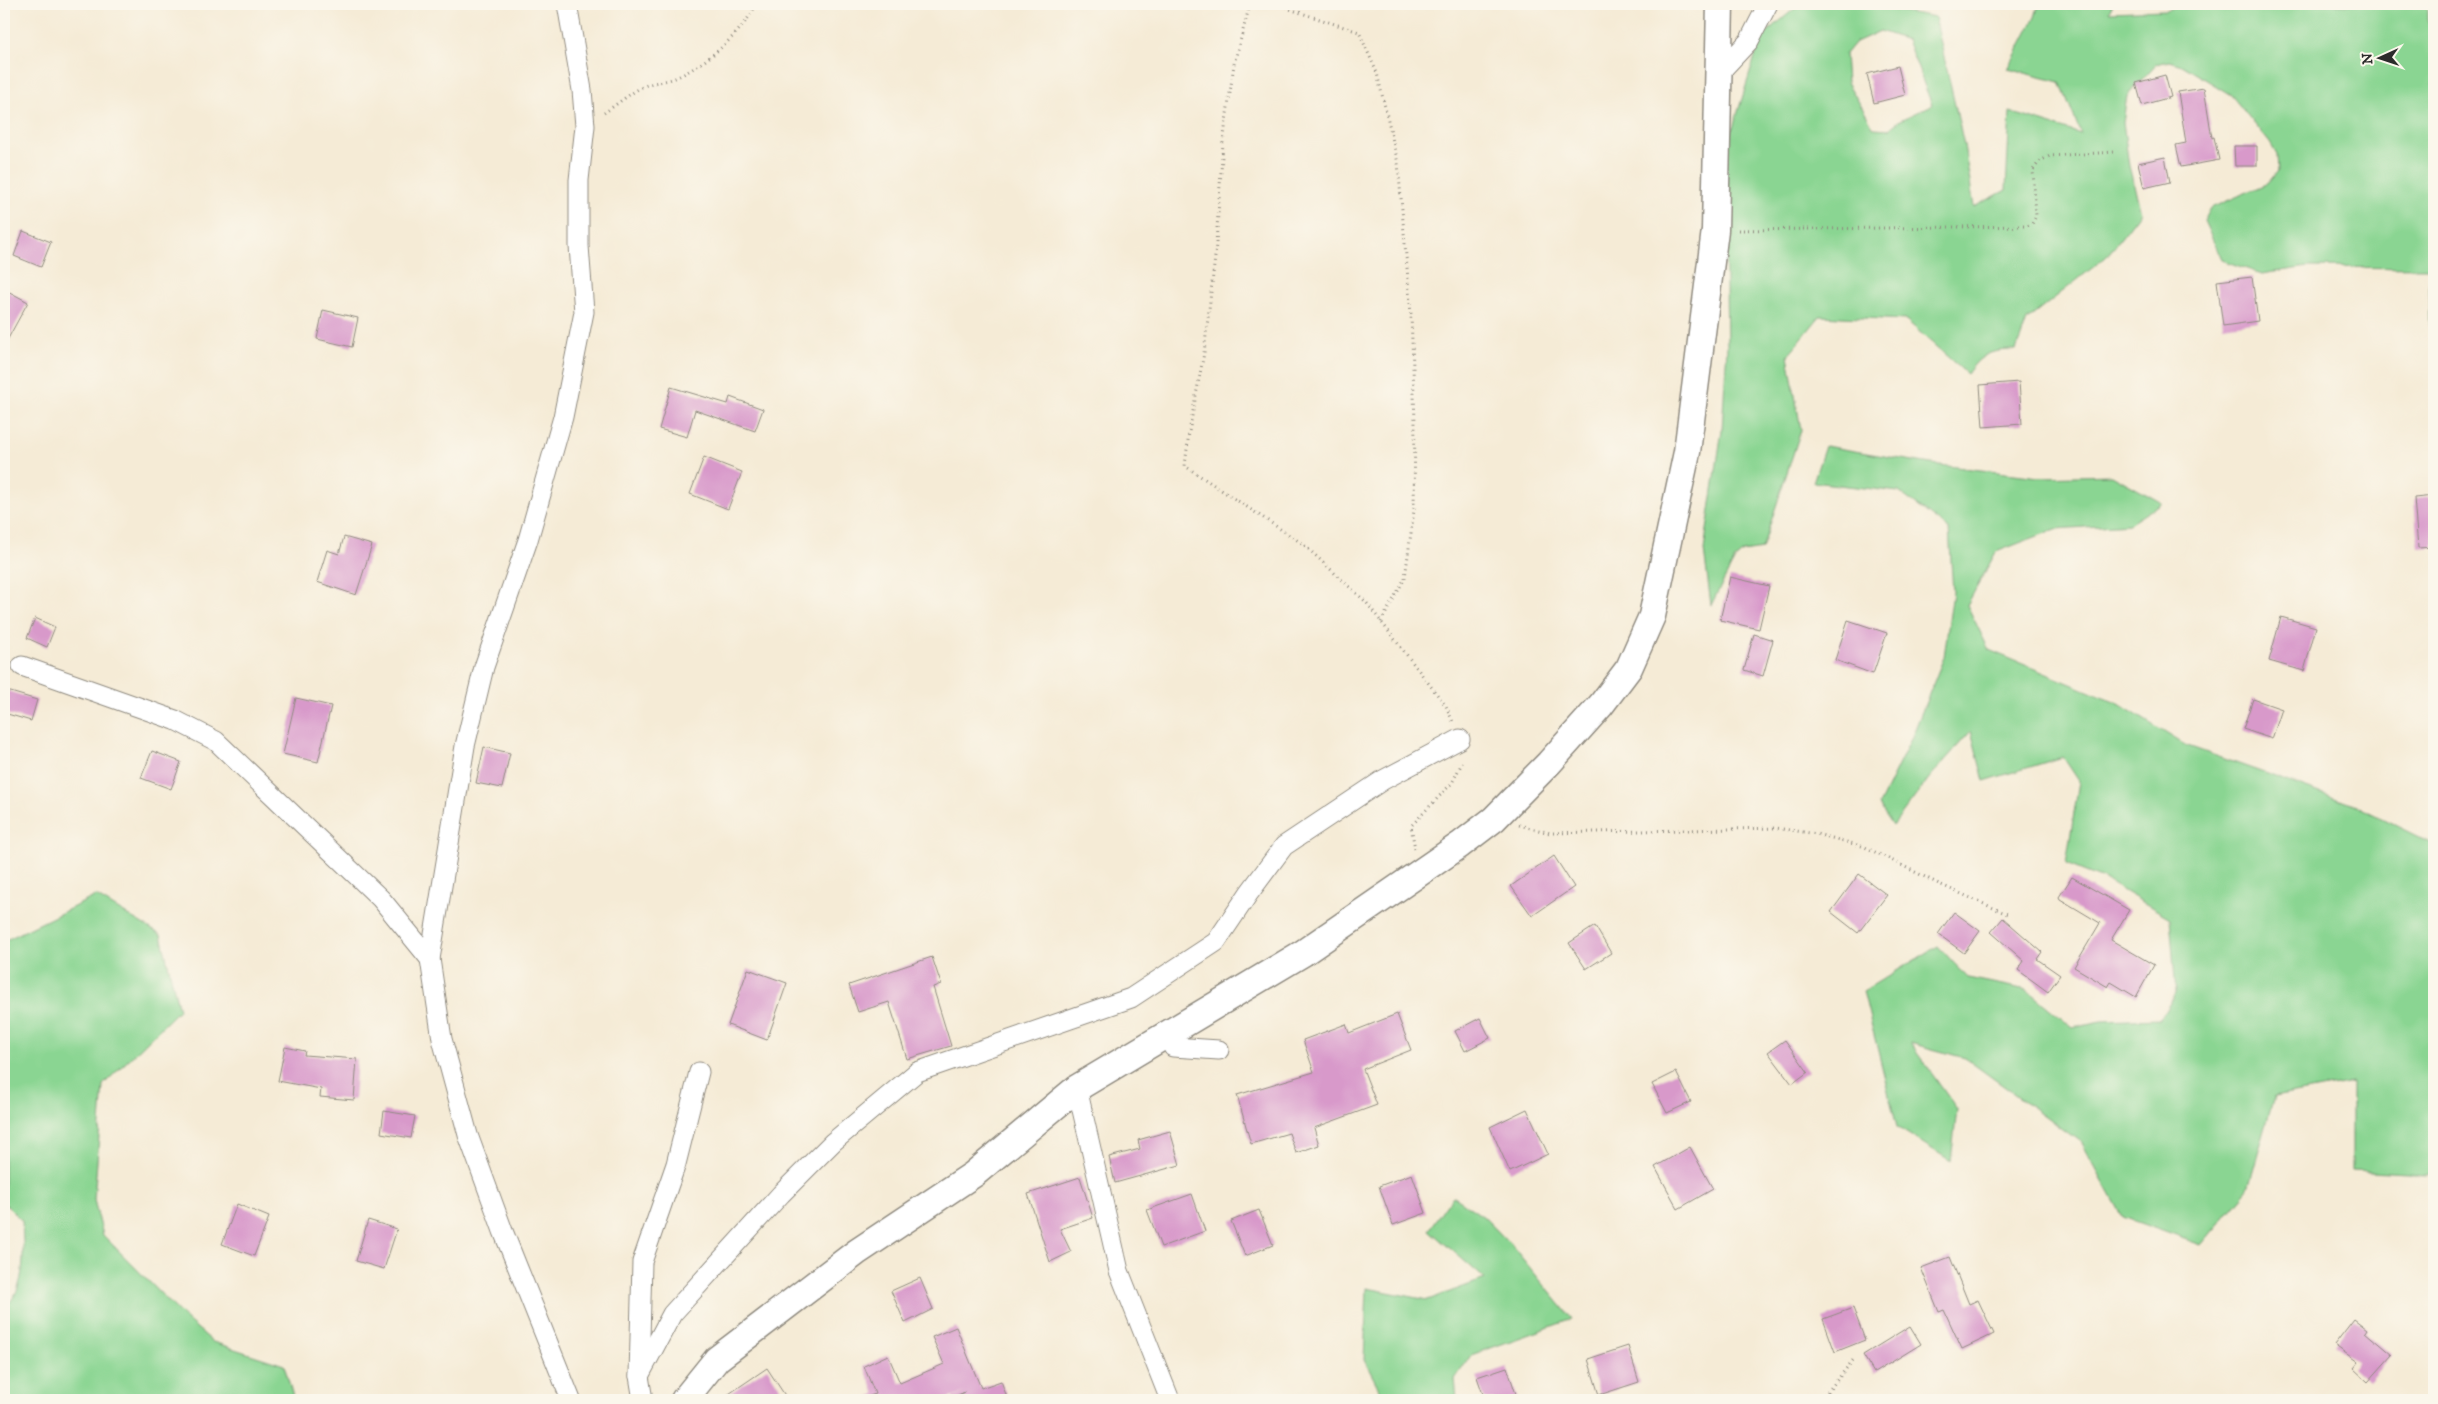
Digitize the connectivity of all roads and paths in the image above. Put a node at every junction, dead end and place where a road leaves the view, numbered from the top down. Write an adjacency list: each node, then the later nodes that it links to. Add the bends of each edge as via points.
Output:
1 (568, 4): 6 (street)
2 (756, 4): 6 (path, via 737,33 704,61 676,78 643,86)
3 (1720, 4): 5 (main road)
4 (1768, 4): 5 (street, via 1749,41)
5 (1718, 74): 8 (main road)
6 (585, 126): 15 (street, via 578,180 584,312 563,417 528,540 484,667 465,746)
7 (2114, 152): 8 (path, via 2050,156 2040,161 2033,170 2036,216 2032,224 2026,226)
8 (1715, 230): 12 (main road, via 1688,452 1652,616 1629,668 1601,705)
9 (1382, 622): 9 (path, via 1405,578 1414,510 1411,314 1398,163 1377,73 1360,32 1277,5 1250,8 1234,64 1223,144 1204,353 1185,466 1303,544 1366,602); 11 (path, via 1446,706)
10 (22, 666): 15 (street, via 175,720 216,741 381,899)
11 (1460, 738): 13 (path, via 1467,754 1452,783 1411,826); 21 (street, via 1383,780 1284,846 1216,942 1131,998 917,1072 833,1142 781,1194 672,1314)
12 (1494, 818): 13 (main road); 14 (path, via 1550,832 1776,828 1817,834 1865,847)
13 (1418, 874): 16 (main road, via 1304,953)
14 (2007, 914)
15 (430, 959): 22 (street, via 442,1039 468,1135)
16 (1166, 1034): 17 (street, via 1172,1047); 19 (main road)
17 (1219, 1050)
18 (699, 1072): 21 (street, via 676,1164 642,1262)
19 (1077, 1088): 24 (main road, via 974,1174 857,1252 717,1359); 25 (street, via 1119,1271)
20 (1854, 1359): 26 (path)
21 (639, 1376): 23 (street)
22 (571, 1400)
23 (643, 1400)
24 (684, 1400)
25 (1170, 1400)
26 (1821, 1400)

